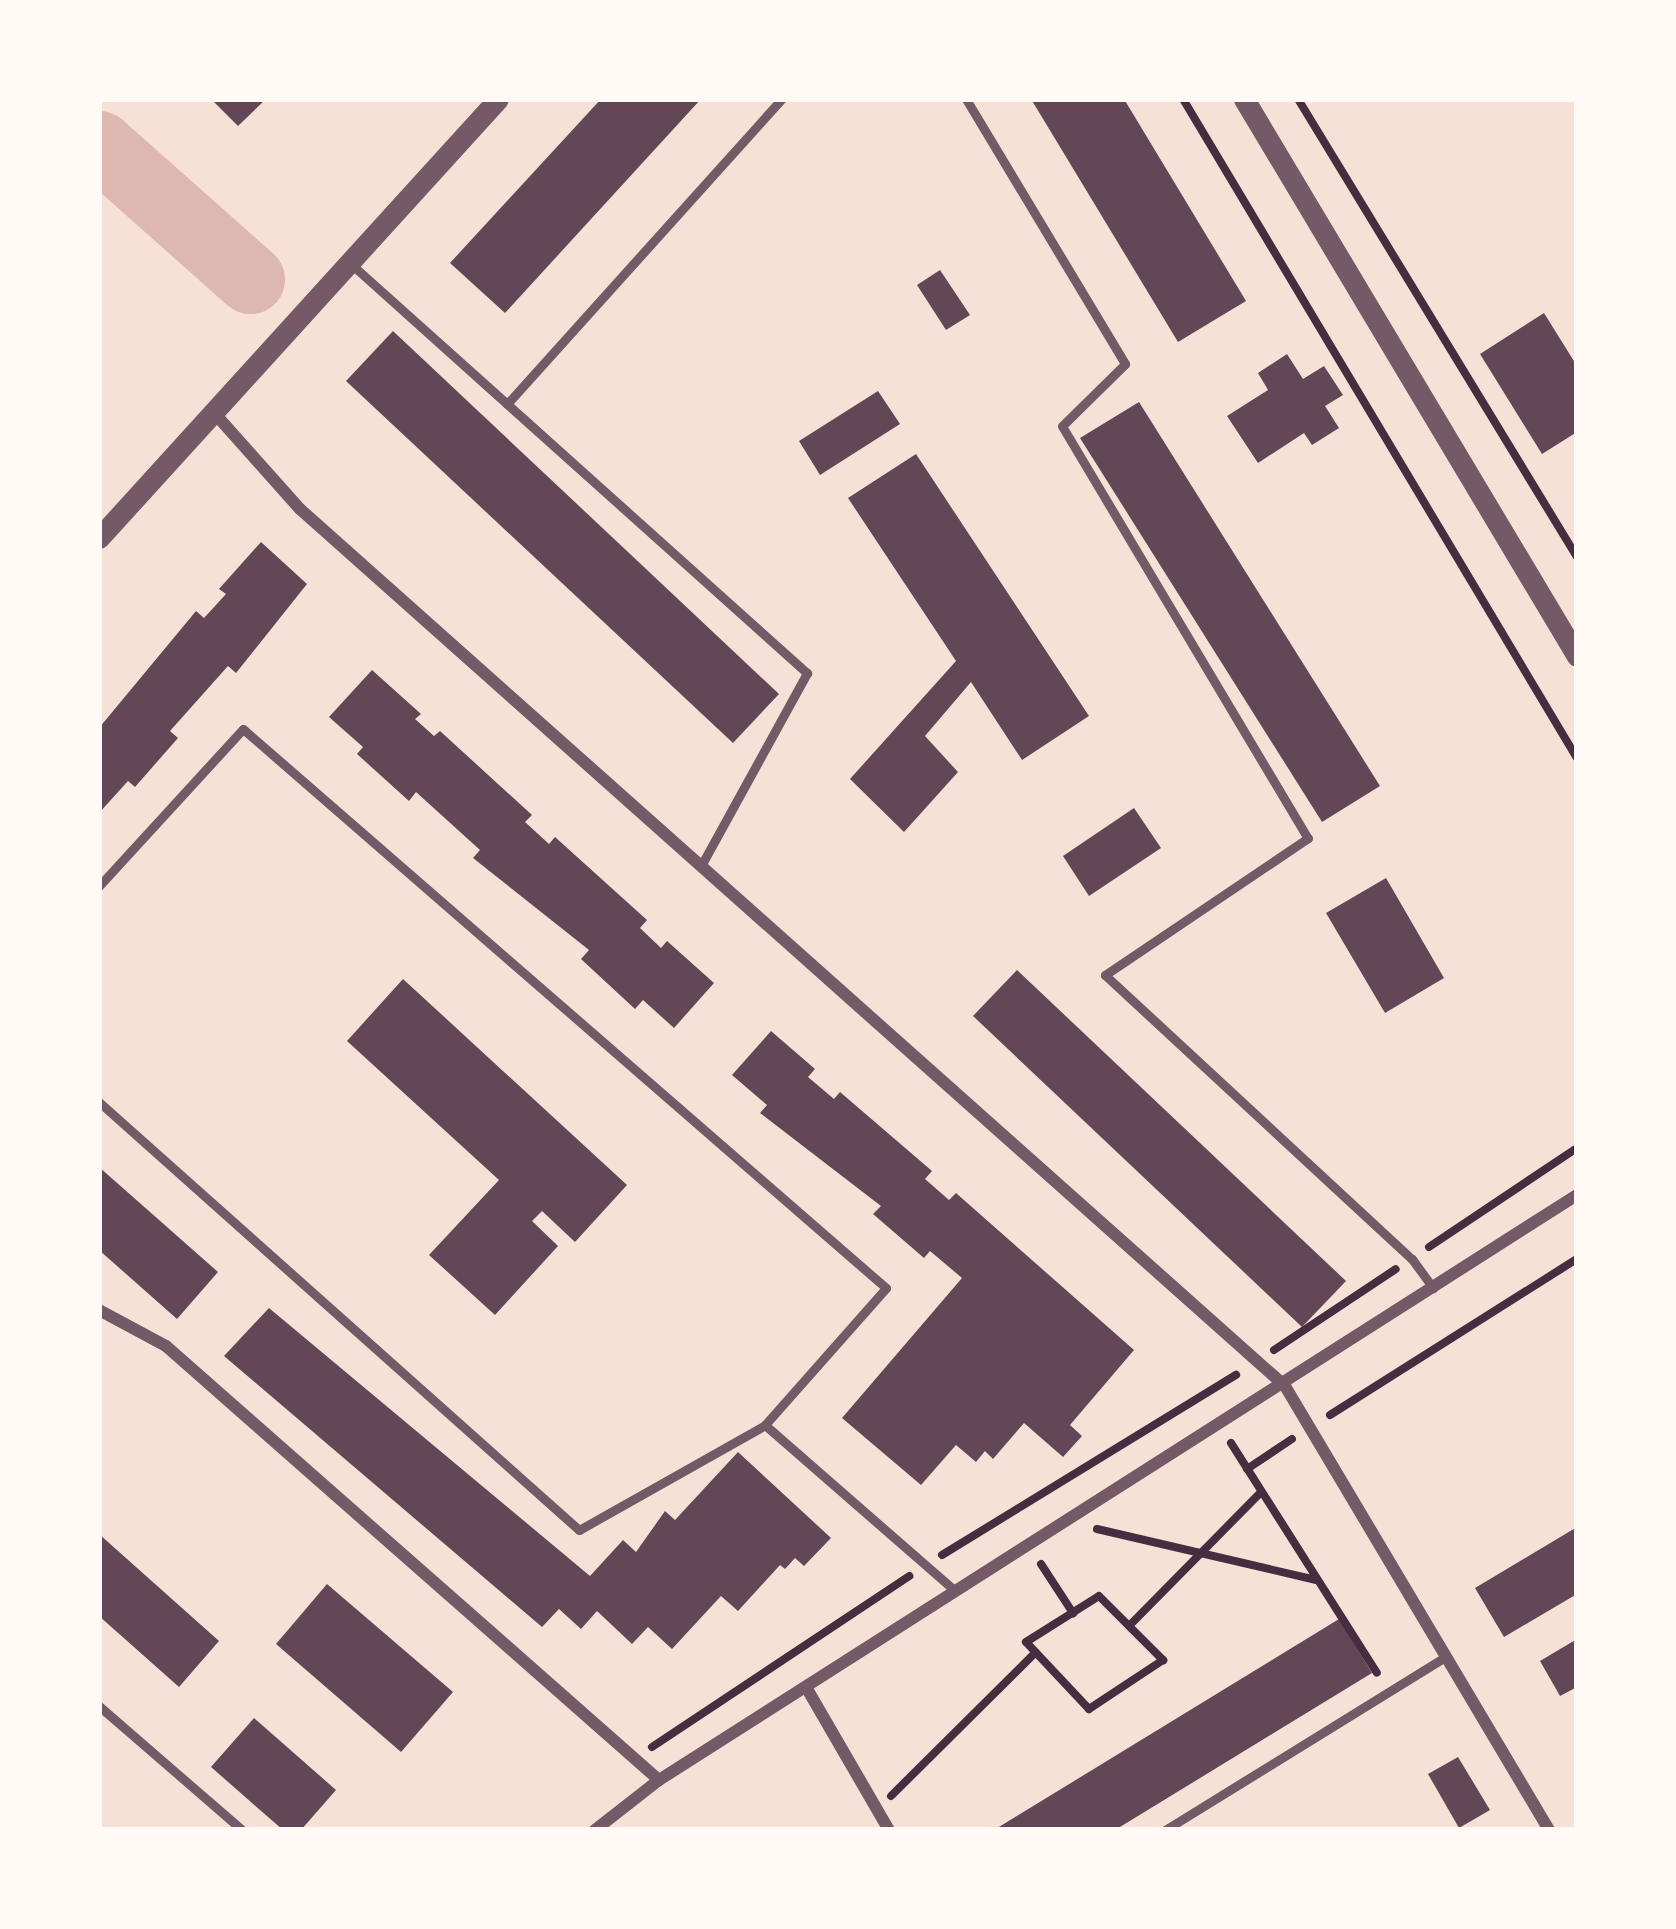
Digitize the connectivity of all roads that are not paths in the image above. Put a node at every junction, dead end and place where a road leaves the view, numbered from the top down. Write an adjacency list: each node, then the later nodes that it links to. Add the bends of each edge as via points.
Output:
1 (498, 99): 5 (street)
2 (782, 99): 6 (lane)
3 (966, 99): 14 (lane, via 1126,364 1061,426 1308,838 1105,975 1412,1258)
4 (1244, 99): 9 (street)
5 (351, 264): 6 (lane); 7 (street)
6 (507, 404): 10 (lane, via 807,673)
7 (217, 416): 8 (street); 10 (street, via 300,509)
8 (99, 538)
9 (1577, 656)
10 (701, 866): 16 (street)
11 (99, 886): 17 (lane, via 243,729 886,1288)
12 (99, 1102): 17 (lane, via 579,1530)
13 (1577, 1195): 14 (street)
14 (1433, 1289): 16 (street)
15 (99, 1310): 22 (street, via 166,1346)
16 (1285, 1386): 18 (street); 19 (street)
17 (766, 1425): 18 (lane)
18 (956, 1591): 20 (street)
19 (1443, 1658): 26 (lane); 27 (street)
20 (806, 1687): 22 (street); 25 (street)
21 (99, 1706): 23 (lane)
22 (659, 1780): 24 (street)
23 (242, 1830)
24 (595, 1830)
25 (889, 1830)
26 (1165, 1830)
27 (1549, 1830)

